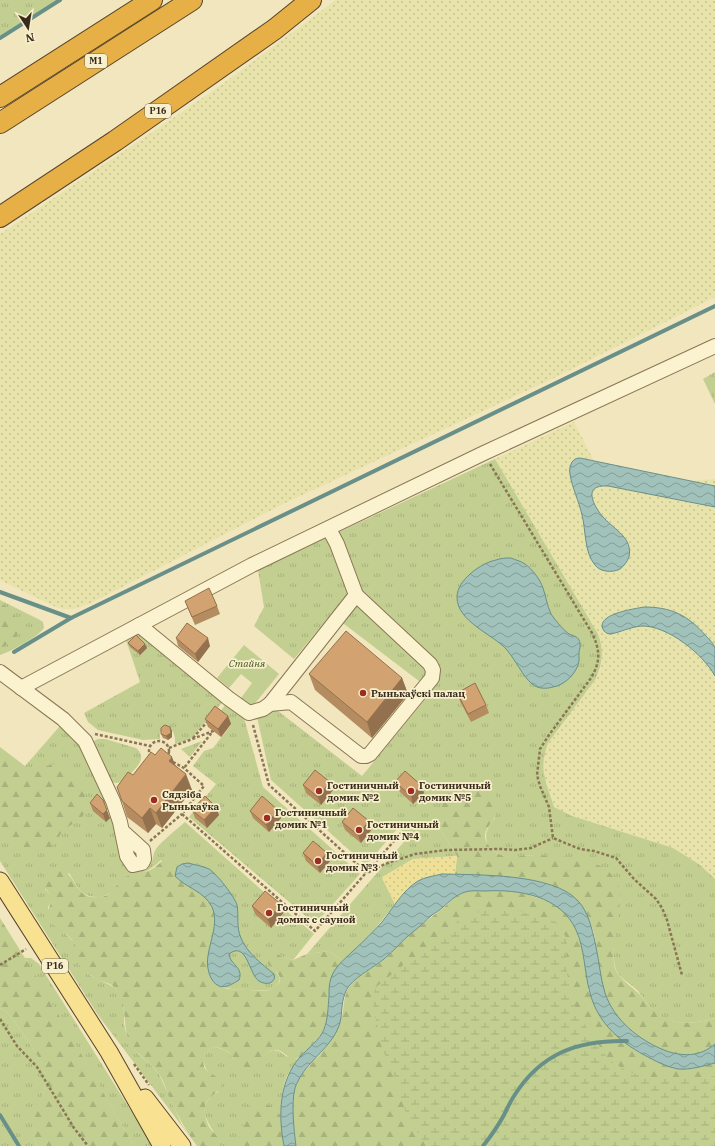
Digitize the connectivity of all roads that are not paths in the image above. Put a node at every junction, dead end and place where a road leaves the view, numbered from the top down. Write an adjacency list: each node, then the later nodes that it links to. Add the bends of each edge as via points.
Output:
1 (152, 0): 4 (highway, М1)
2 (192, 0): 5 (highway, М1)
3 (311, 0): 6 (highway, Р16, via 276,29)
4 (0, 98)
5 (0, 123)
6 (0, 217)
7 (715, 346): 8 (lane, via 484,453)
8 (328, 529): 9 (lane, via 338,544); 10 (lane, via 252,565)
9 (356, 595): 13 (lane); 13 (lane, via 430,664 433,670 432,678 366,756 361,756 291,702)
10 (139, 625): 12 (lane); 13 (lane, via 249,713)
11 (0, 672): 12 (lane)
12 (21, 688): 14 (lane, via 63,719 85,741 113,801)
13 (270, 704)
14 (122, 831): 14 (lane, via 127,856 133,865 142,863 145,854 141,847)
15 (0, 881): 16 (main road, Р16)
16 (109, 1052): 17 (main road, Р16); 18 (main road, Р16)
17 (162, 1146)
18 (182, 1146)

